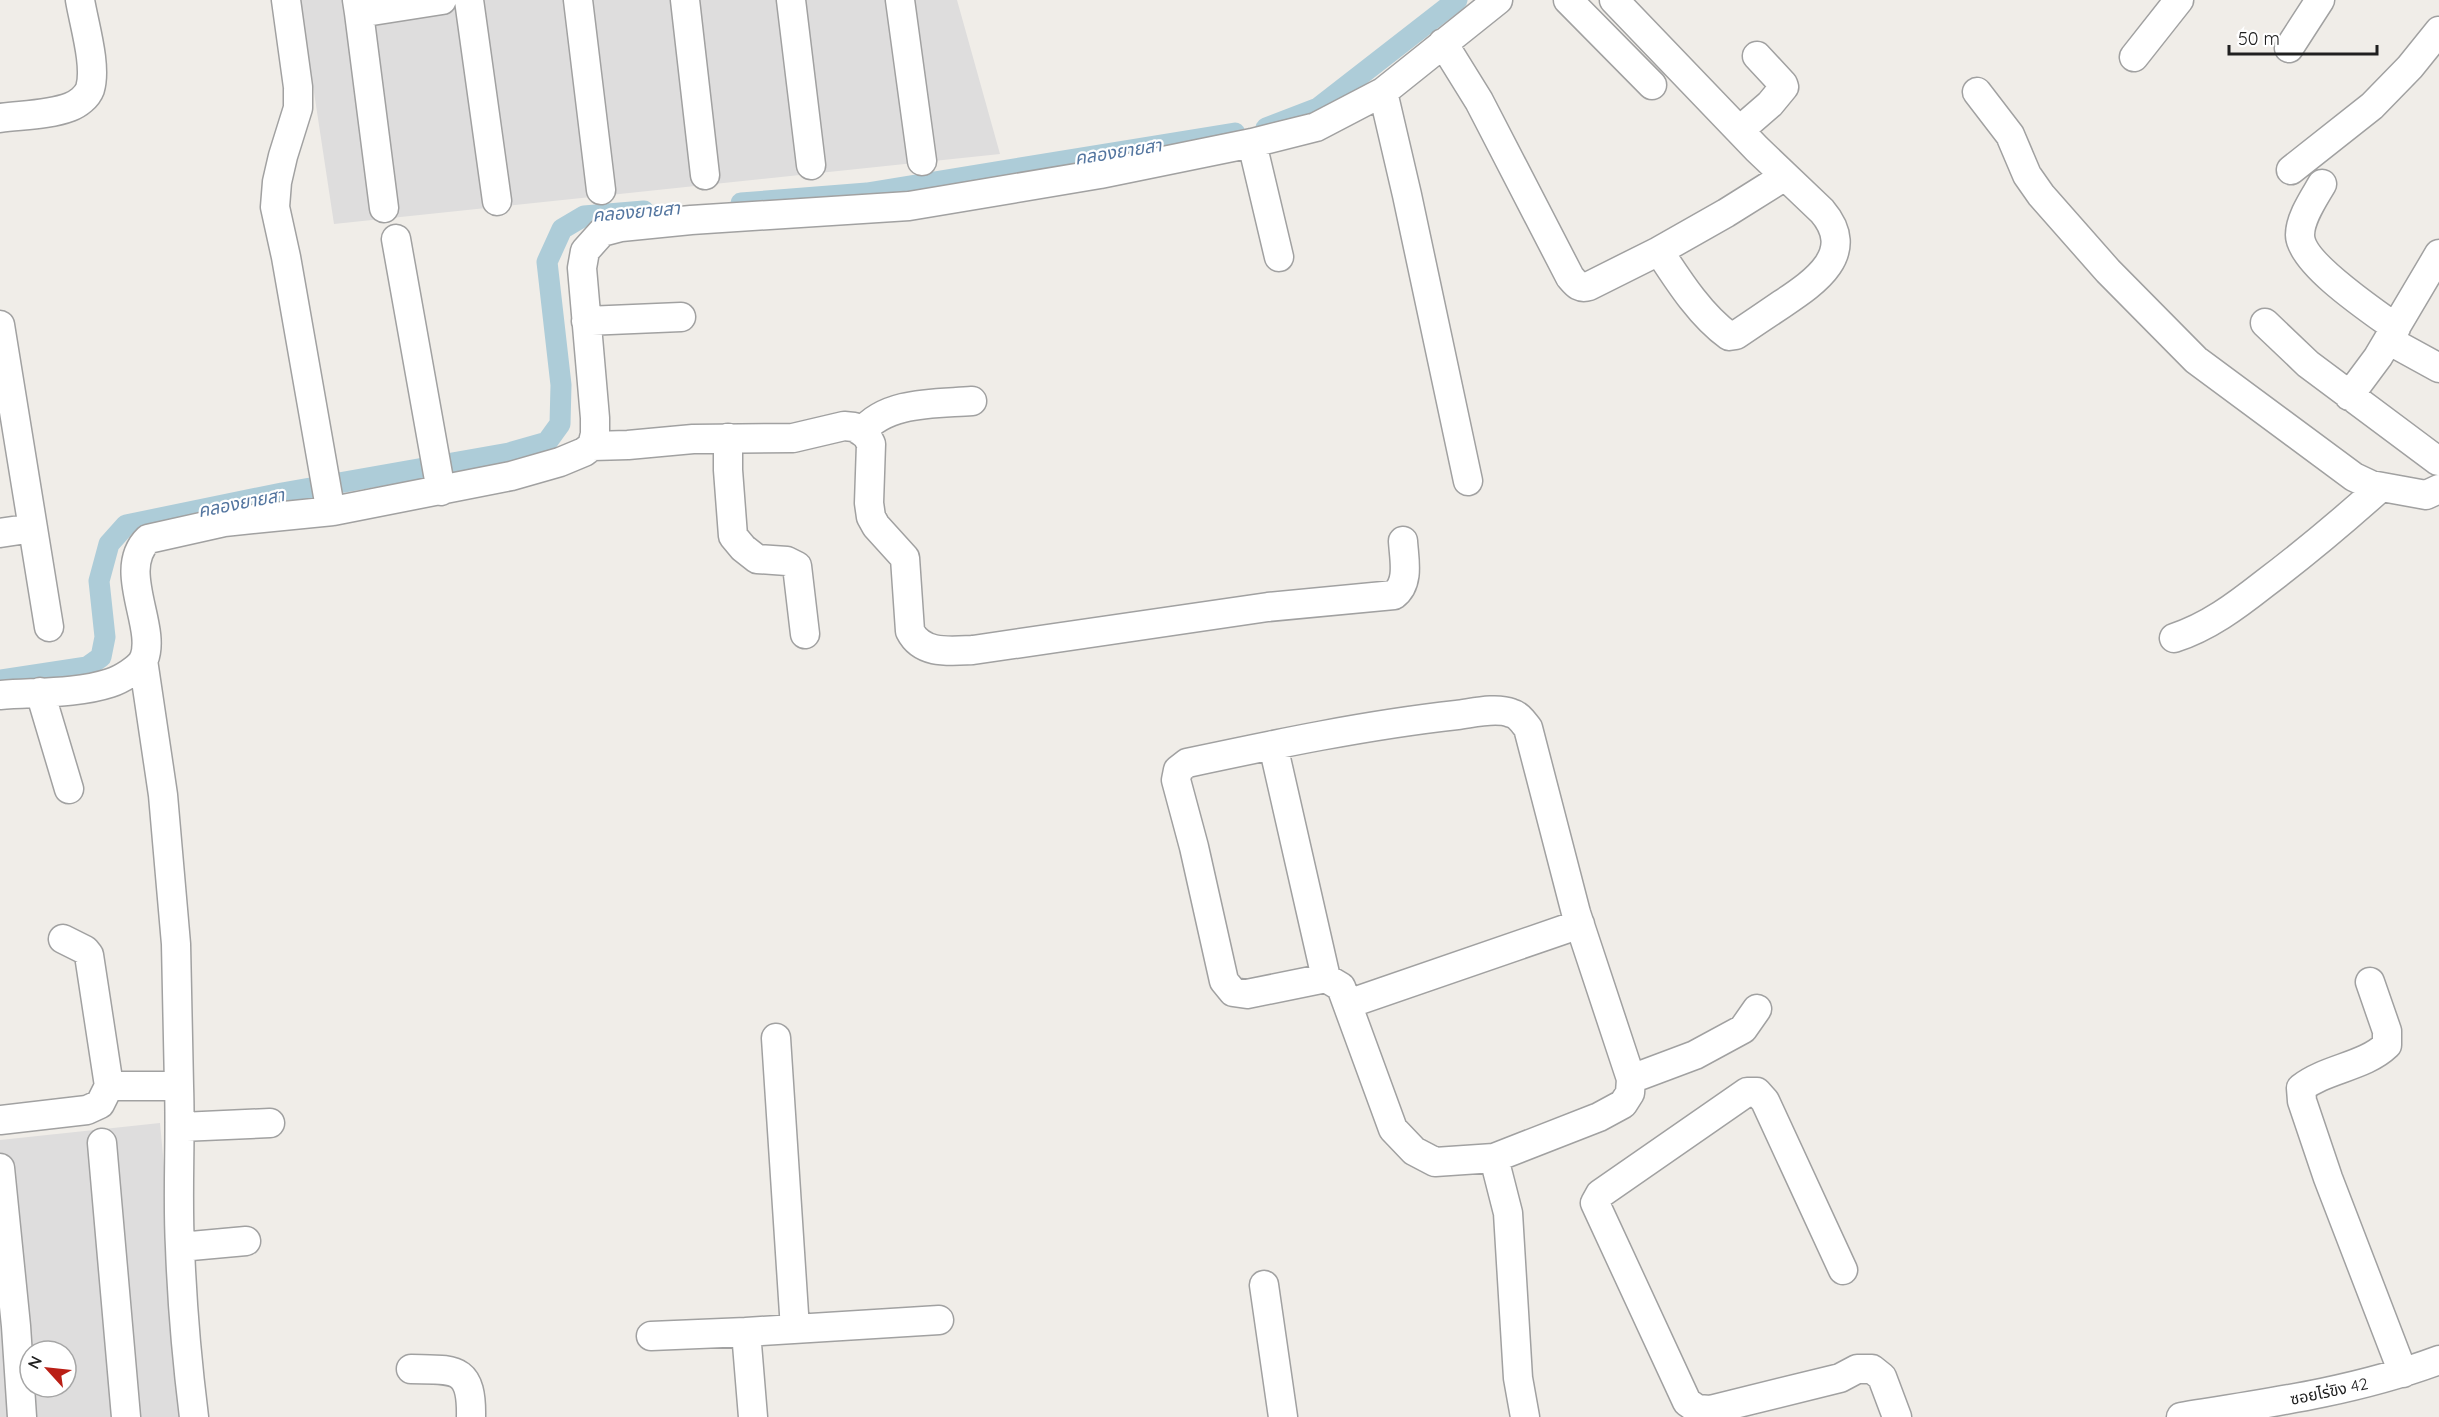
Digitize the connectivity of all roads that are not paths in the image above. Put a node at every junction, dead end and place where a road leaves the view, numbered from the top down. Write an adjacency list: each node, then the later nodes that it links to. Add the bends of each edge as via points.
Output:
1 (80, 0): 23 (street, via 91,65 90,89 84,99 56,111)
2 (286, 0): 55 (street, via 298,108 283,156 275,207)
3 (442, 0): 14 (street)
4 (469, 0): 33 (street)
5 (578, 0): 32 (street)
6 (685, 0): 29 (street)
7 (791, 0): 27 (street)
8 (900, 0): 26 (street)
9 (1498, 0): 16 (street)
10 (1568, 0): 20 (street)
11 (1614, 0): 24 (street)
12 (2179, 0): 19 (street)
13 (2320, 0): 17 (street)
14 (358, 7): 34 (street)
15 (2439, 31): 28 (street, via 2372,106)
16 (1443, 43): 21 (street); 36 (street, via 1479,101 1578,286 1589,286)
17 (2289, 48)
18 (1757, 56): 24 (street, via 1784,87)
19 (2134, 57)
20 (1652, 85)
21 (1383, 92): 25 (street, via 1316,127); 52 (street)
22 (1977, 92): 53 (street, via 2010,135 2027,175 2041,195 2108,271 2196,360 2354,477)
23 (0, 118)
24 (1740, 130): 30 (street)
25 (1252, 143): 37 (street); 40 (street, via 1100,174 909,206 690,220 602,232 585,250 582,268)
26 (922, 161)
27 (811, 165)
28 (2291, 170)
29 (705, 175)
30 (1785, 176): 36 (street); 36 (street, via 1830,220 1836,240 1834,255 1813,284 1736,335 1729,336 1703,310)
31 (2322, 184): 43 (street, via 2300,235 2304,250)
32 (601, 190)
33 (497, 201)
34 (384, 208)
35 (396, 239): 51 (street)
36 (1659, 251)
37 (1279, 257)
38 (2435, 271): 43 (street)
39 (681, 317): 40 (street)
40 (586, 321): 49 (street, via 594,395)
41 (2265, 323): 45 (street)
42 (0, 325): 56 (street)
43 (2392, 334): 44 (street); 45 (street)
44 (2439, 368)
45 (2349, 396): 50 (street)
46 (972, 401): 47 (street, via 880,414)
47 (862, 432): 48 (street, via 844,426 793,438); 58 (street, via 871,444 871,517 904,558 910,631 915,641 926,648 974,650 1268,607 1394,595 1402,589 1404,581)
48 (728, 438): 49 (street); 60 (street, via 733,536 758,559 787,561 797,567)
49 (592, 446): 51 (street, via 560,462 511,476)
50 (2438, 461)
51 (438, 476): 55 (street)
52 (1468, 481)
53 (2381, 487): 54 (street, via 2426,495); 61 (street, via 2316,545 2241,602 2213,621)
54 (2439, 489)
55 (331, 506): 62 (street, via 224,522 148,539 140,546 136,559 146,645)
56 (33, 528): 57 (street); 59 (street)
57 (0, 533)
58 (1403, 542)
59 (49, 627)
60 (805, 634)
61 (2174, 638)
62 (143, 660): 63 (street, via 134,670 111,682); 76 (street, via 164,795 176,944)
63 (40, 692): 64 (street); 66 (street)
64 (0, 695)
65 (1273, 745): 67 (street, via 1419,719 1510,712 1528,728 1533,742); 69 (street); 69 (street, via 1187,764 1178,770 1176,780 1224,981 1233,992 1246,994)
66 (69, 789)
67 (1580, 924): 71 (street); 74 (street)
68 (63, 939): 75 (street, via 89,955)
69 (1326, 978): 71 (street, via 1341,987)
70 (2370, 982): 93 (street, via 2387,1031 2387,1045 2378,1054 2312,1079 2301,1088 2302,1101)
71 (1348, 1004): 81 (street, via 1393,1129 1414,1150 1436,1162)
72 (1757, 1008): 74 (street, via 1743,1029 1695,1055)
73 (776, 1038): 88 (street)
74 (1631, 1079): 81 (street, via 1630,1093 1623,1104)
75 (109, 1086): 76 (street); 77 (street, via 100,1104 87,1110)
76 (179, 1086): 79 (street)
77 (0, 1120)
78 (270, 1123): 79 (street)
79 (181, 1127): 84 (street)
80 (102, 1143): 95 (street)
81 (1494, 1158): 100 (street, via 1508,1213 1518,1378)
82 (0, 1168): 94 (street)
83 (246, 1240): 84 (street)
84 (180, 1247): 96 (street)
85 (1843, 1270): 101 (street, via 1765,1101 1757,1092 1747,1092 1600,1194 1594,1203 1687,1402 1697,1409 1710,1410 1840,1378 1857,1369 1872,1369 1882,1377)
86 (1264, 1285): 99 (street)
87 (939, 1320): 88 (street)
88 (795, 1329): 89 (street)
89 (747, 1332): 90 (street); 98 (street)
90 (651, 1336)
91 (2439, 1360): 93 (street, ซอยไร่ขิง 42)
92 (411, 1369): 97 (street, via 459,1373 468,1384)
93 (2403, 1373): 102 (street, ซอยไร่ขิง 42, via 2285,1401)
94 (22, 1417)
95 (126, 1417)
96 (194, 1417)
97 (471, 1417)
98 (753, 1417)
99 (1282, 1417)
100 (1525, 1417)
101 (1897, 1417)
102 (2181, 1417)

